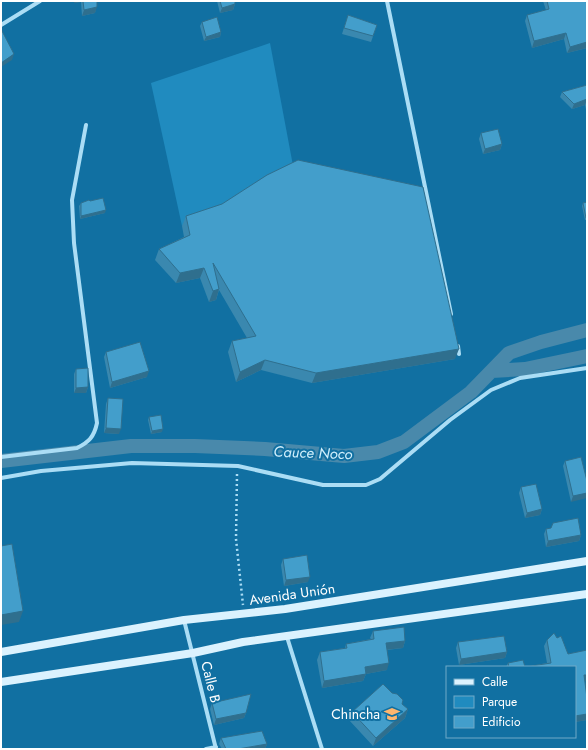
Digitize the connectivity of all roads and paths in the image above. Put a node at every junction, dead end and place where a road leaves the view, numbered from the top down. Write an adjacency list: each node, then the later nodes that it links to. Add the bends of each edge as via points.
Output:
1 (40, 1): 3 (street)
2 (387, 1): 5 (street)
3 (1, 25)
4 (86, 125): 9 (street, via 72,200 74,243 98,423 95,435 77,448)
5 (451, 316)
6 (456, 339): 7 (street)
7 (459, 354)
8 (587, 368): 10 (street, via 520,378 491,390 450,420 380,479 366,485 323,485)
9 (1, 457)
10 (238, 466): 11 (street, via 132,463); 14 (path, via 236,539)
11 (1, 478)
12 (587, 561): 14 (main road, Avenida Unión)
13 (587, 594): 16 (main road)
14 (245, 614): 15 (main road, Avenida Unión)
15 (184, 620): 17 (main road, Avenida Unión); 18 (street, Calle B)
16 (287, 637): 18 (main road, via 243,642); 22 (street)
17 (1, 652)
18 (193, 653): 19 (main road); 20 (street, Calle B)
19 (1, 682)
20 (216, 748): 21 (street)
21 (206, 749)
22 (322, 749)

